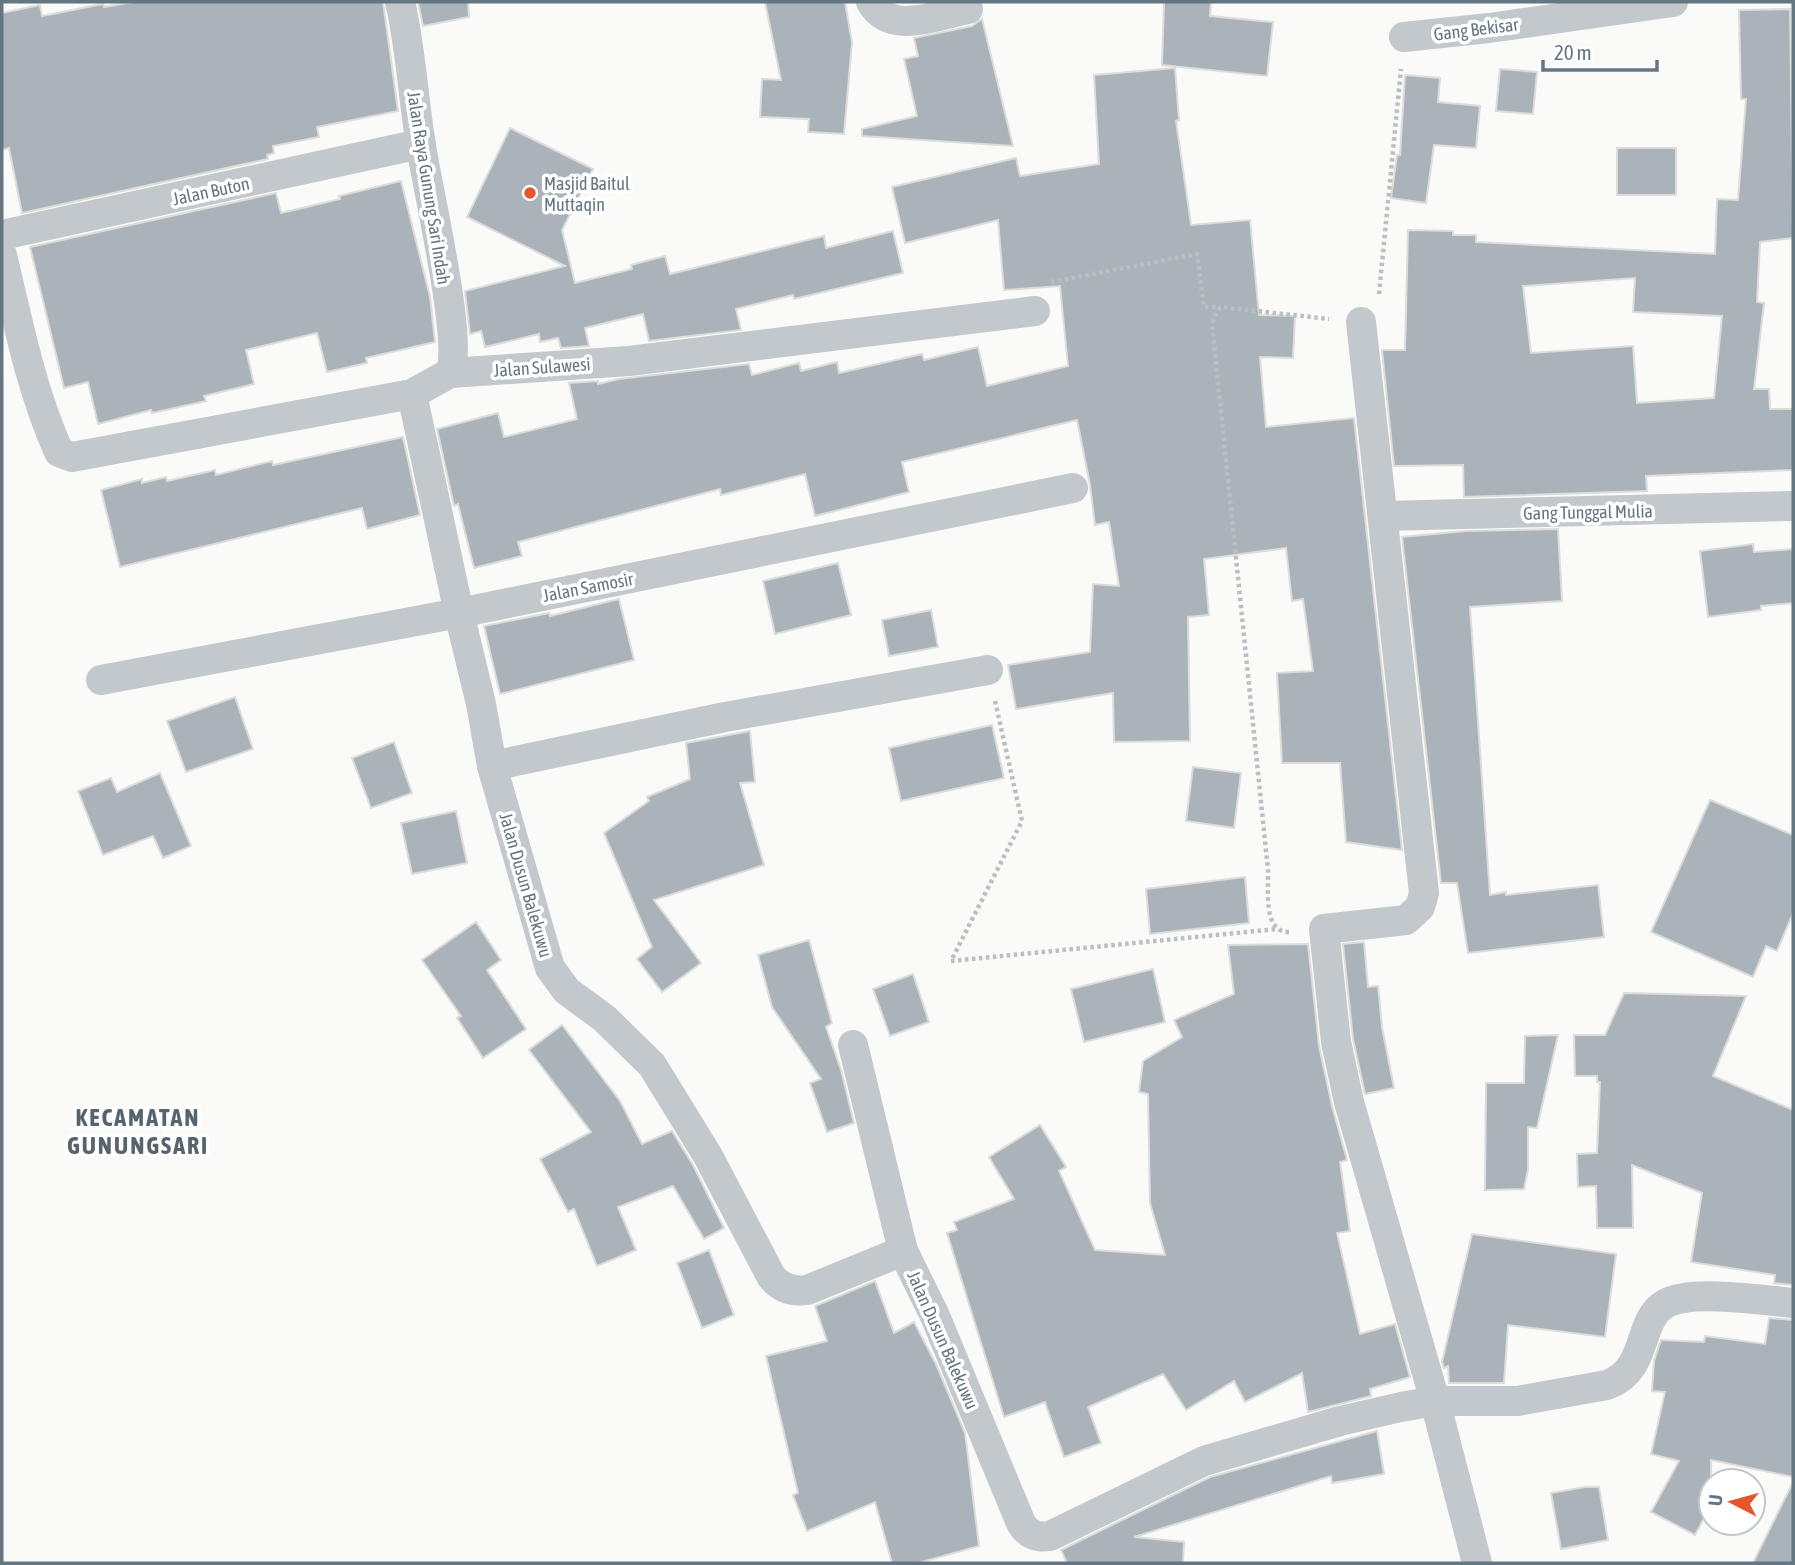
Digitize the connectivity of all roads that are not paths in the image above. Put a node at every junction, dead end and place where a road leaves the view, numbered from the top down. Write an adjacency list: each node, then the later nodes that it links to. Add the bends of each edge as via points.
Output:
1 (400, 2): 6 (street, Jalan Raya Gunung Sari Indah)
2 (871, 2): 4 (street, via 883,17 902,22)
3 (1673, 2): 5 (street, Gang Bekisar)
4 (968, 9)
5 (1404, 37)
6 (420, 144): 7 (street, Jalan Buton); 11 (street, Jalan Raya Gunung Sari Indah, via 451,315)
7 (2, 235)
8 (2, 255): 12 (street, Jalan Sulawesi, via 31,377 59,452 72,457)
9 (1035, 311): 11 (street, Jalan Sulawesi, via 629,361)
10 (1361, 322): 15 (street)
11 (450, 373): 12 (street, Jalan Sulawesi)
12 (412, 394): 16 (street, Jalan Dusun Balekuwu)
13 (1073, 488): 16 (street, Jalan Samosir)
14 (1793, 506): 15 (street, Gang Tunggal Mulia)
15 (1383, 516): 23 (street, via 1423,898 1406,920 1324,929 1336,1042 1349,1102)
16 (458, 613): 18 (street, Jalan Samosir); 19 (street, Jalan Dusun Balekuwu)
17 (988, 670): 19 (street, via 725,717)
18 (101, 680)
19 (492, 766): 21 (street, Jalan Dusun Balekuwu, via 550,968 567,991 604,1018 652,1065 708,1156 774,1280 788,1289 807,1290)
20 (853, 1045): 21 (street)
21 (903, 1251): 23 (street, Jalan Dusun Balekuwu, via 1021,1522 1037,1536 1050,1536 1204,1461 1340,1421)
22 (1793, 1303): 23 (street, Jalan Dusun Balekuwu, via 1679,1298 1658,1309 1637,1359 1613,1383 1517,1401)
23 (1435, 1401): 24 (street)
24 (1477, 1563)

